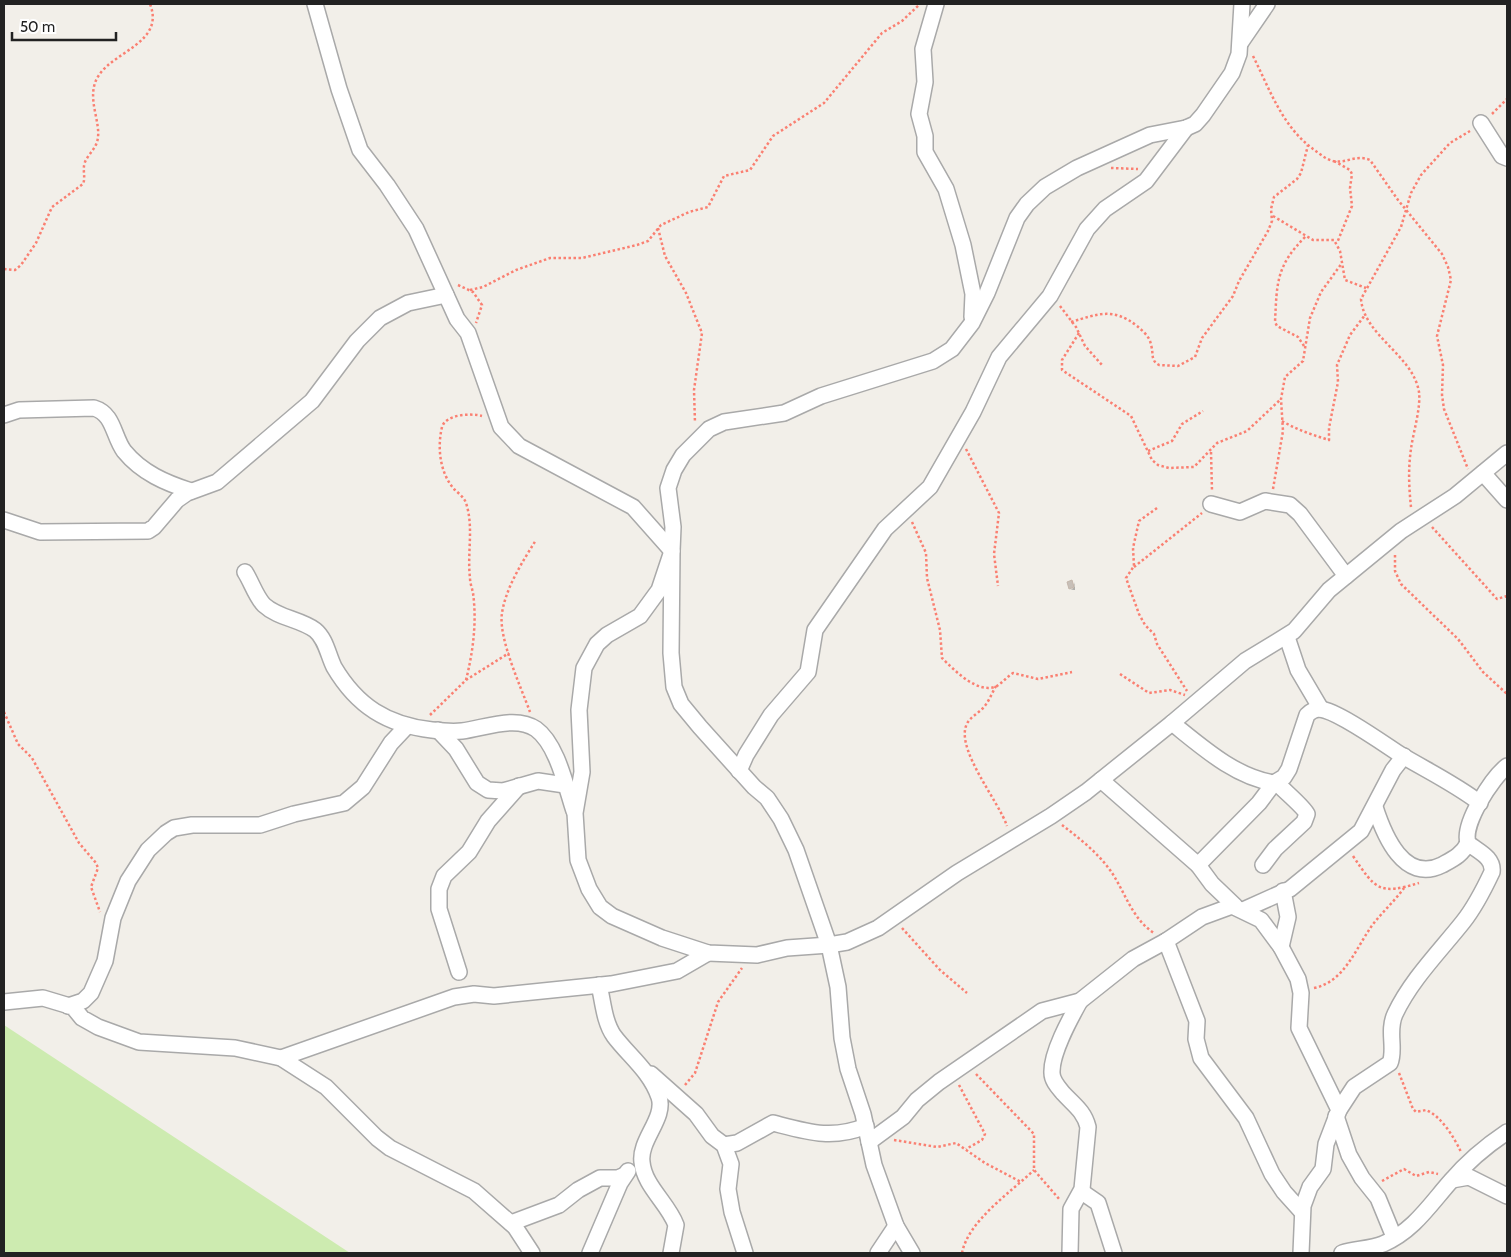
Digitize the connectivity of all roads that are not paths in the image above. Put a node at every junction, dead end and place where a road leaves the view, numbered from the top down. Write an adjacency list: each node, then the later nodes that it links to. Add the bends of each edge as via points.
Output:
1 (315, 4): 9 (street, via 360,150 416,229)
2 (936, 4): 10 (street, via 923,49 925,82 919,114 925,152 946,189 963,245 973,294)
3 (1242, 4): 5 (street)
4 (1267, 4): 5 (street)
5 (1242, 40): 7 (street, via 1232,74 1195,124)
6 (1482, 123): 8 (street, via 1502,156)
7 (1186, 128): 10 (street, via 1150,135 1045,187 1017,218); 28 (street, via 1141,186 1095,218 1050,296 999,357 930,488 885,529 814,630 808,672 771,715)
8 (1507, 158)
9 (446, 295): 14 (street, via 408,303 380,318 357,341 312,401 216,482); 18 (street, via 469,335 501,427 519,446 633,507)
10 (972, 323): 18 (street, via 952,348 933,361 821,396 784,413 724,422 709,429 674,470 668,488 673,526)
11 (4, 415): 14 (street, via 19,410 94,408 102,411 125,452 161,481)
12 (1507, 453): 13 (street)
13 (1478, 477): 15 (street); 20 (street)
14 (191, 491): 17 (street, via 177,500 148,531 40,532)
15 (1507, 500)
16 (1210, 504): 20 (street, via 1243,512 1271,500 1296,509)
17 (4, 520)
18 (672, 551): 28 (street, via 674,687 682,704); 35 (street, via 659,590 650,604 640,616 597,644 584,668 578,710 582,772)
19 (245, 572): 24 (street, via 264,604 315,630 356,698 375,713)
20 (1346, 576): 21 (street, via 1316,603 1300,626)
21 (1287, 637): 22 (street, via 1298,670); 23 (street, via 1245,661)
22 (1320, 709): 26 (street, via 1345,720); 30 (street, via 1307,716 1288,769 1284,777)
23 (1172, 723): 29 (street); 30 (street, via 1209,753 1244,773)
24 (411, 726): 25 (street); 49 (street, via 394,738 363,787 344,803 260,825 192,825 166,833 148,850 128,881 112,918 105,962 91,993 83,1001)
25 (438, 730): 31 (street, via 460,731 513,722 527,724 544,736); 32 (street, via 456,749 477,782 488,790 503,791)
26 (1404, 756): 33 (street); 34 (street, via 1393,770)
27 (1507, 766): 33 (street)
28 (739, 771): 42 (street, via 767,798 781,819 796,850)
29 (1101, 780): 37 (street); 42 (street, via 878,928 847,942)
30 (1275, 783): 37 (street); 38 (street, via 1307,814 1304,822 1275,849)
31 (566, 785): 32 (street, via 538,781); 35 (street)
32 (519, 786): 45 (street, via 488,822 469,852 440,883 439,909)
33 (1480, 803): 36 (street, via 1468,827)
34 (1375, 808): 36 (street, via 1384,835 1399,856 1417,867 1435,868 1459,855); 39 (street, via 1361,831)
35 (575, 813): 44 (street, via 578,860 600,907 612,916 662,938)
36 (1468, 843): 52 (street, via 1482,852 1491,864 1492,872 1465,920 1435,955 1396,1013 1391,1030 1392,1057 1389,1065 1354,1088)
37 (1198, 865): 40 (street, via 1212,884)
38 (1264, 865)
39 (1283, 892): 40 (street); 43 (street, via 1288,917)
40 (1239, 908): 41 (street, via 1226,907 1207,914); 43 (street, via 1266,924)
41 (1166, 941): 47 (street, via 1133,959); 61 (street, via 1197,1021 1196,1039 1201,1058 1246,1118 1272,1174)
42 (829, 945): 44 (street, via 750,955); 54 (street, via 838,987 848,1069)
43 (1281, 947): 52 (street, via 1298,979 1299,1028)
44 (708, 953): 46 (street, via 677,971)
45 (459, 972)
46 (599, 985): 50 (street, via 454,997); 51 (street, via 613,1035)
47 (1080, 1001): 54 (street, via 1046,1009 917,1100 903,1117); 59 (street, via 1060,1044 1052,1073 1059,1088 1086,1117 1088,1127)
48 (4, 1002): 49 (street, via 43,998)
49 (68, 1006): 50 (street, via 98,1027 139,1042 244,1049)
50 (281, 1058): 62 (street, via 326,1087 377,1138 406,1157 474,1191)
51 (644, 1068): 55 (street, via 696,1114 712,1136); 56 (street, via 659,1098 659,1111)
52 (1338, 1113): 61 (street, via 1326,1144 1323,1169 1310,1187); 64 (street, via 1349,1155 1378,1198)
53 (1507, 1132): 58 (street)
54 (870, 1135): 55 (street, via 850,1132 833,1135 773,1123 737,1143); 63 (street, via 883,1195)
55 (724, 1145): 68 (street, via 732,1170 728,1189 732,1212)
56 (644, 1147): 57 (street); 67 (street, via 641,1161 646,1178 676,1225)
57 (626, 1175): 62 (street, via 600,1178 559,1205); 66 (street)
58 (1451, 1180): 60 (street, via 1469,1177); 64 (street, via 1425,1214)
59 (1082, 1192): 71 (street, via 1072,1204); 72 (street, via 1098,1204)
60 (1507, 1196)
61 (1302, 1212): 73 (street)
62 (511, 1223): 65 (street)
63 (896, 1226): 69 (street); 70 (street)
64 (1394, 1237): 74 (street, via 1383,1244)
65 (532, 1253)
66 (590, 1253)
67 (671, 1253)
68 (746, 1253)
69 (878, 1253)
70 (912, 1253)
71 (1070, 1253)
72 (1114, 1253)
73 (1301, 1253)
74 (1342, 1253)

